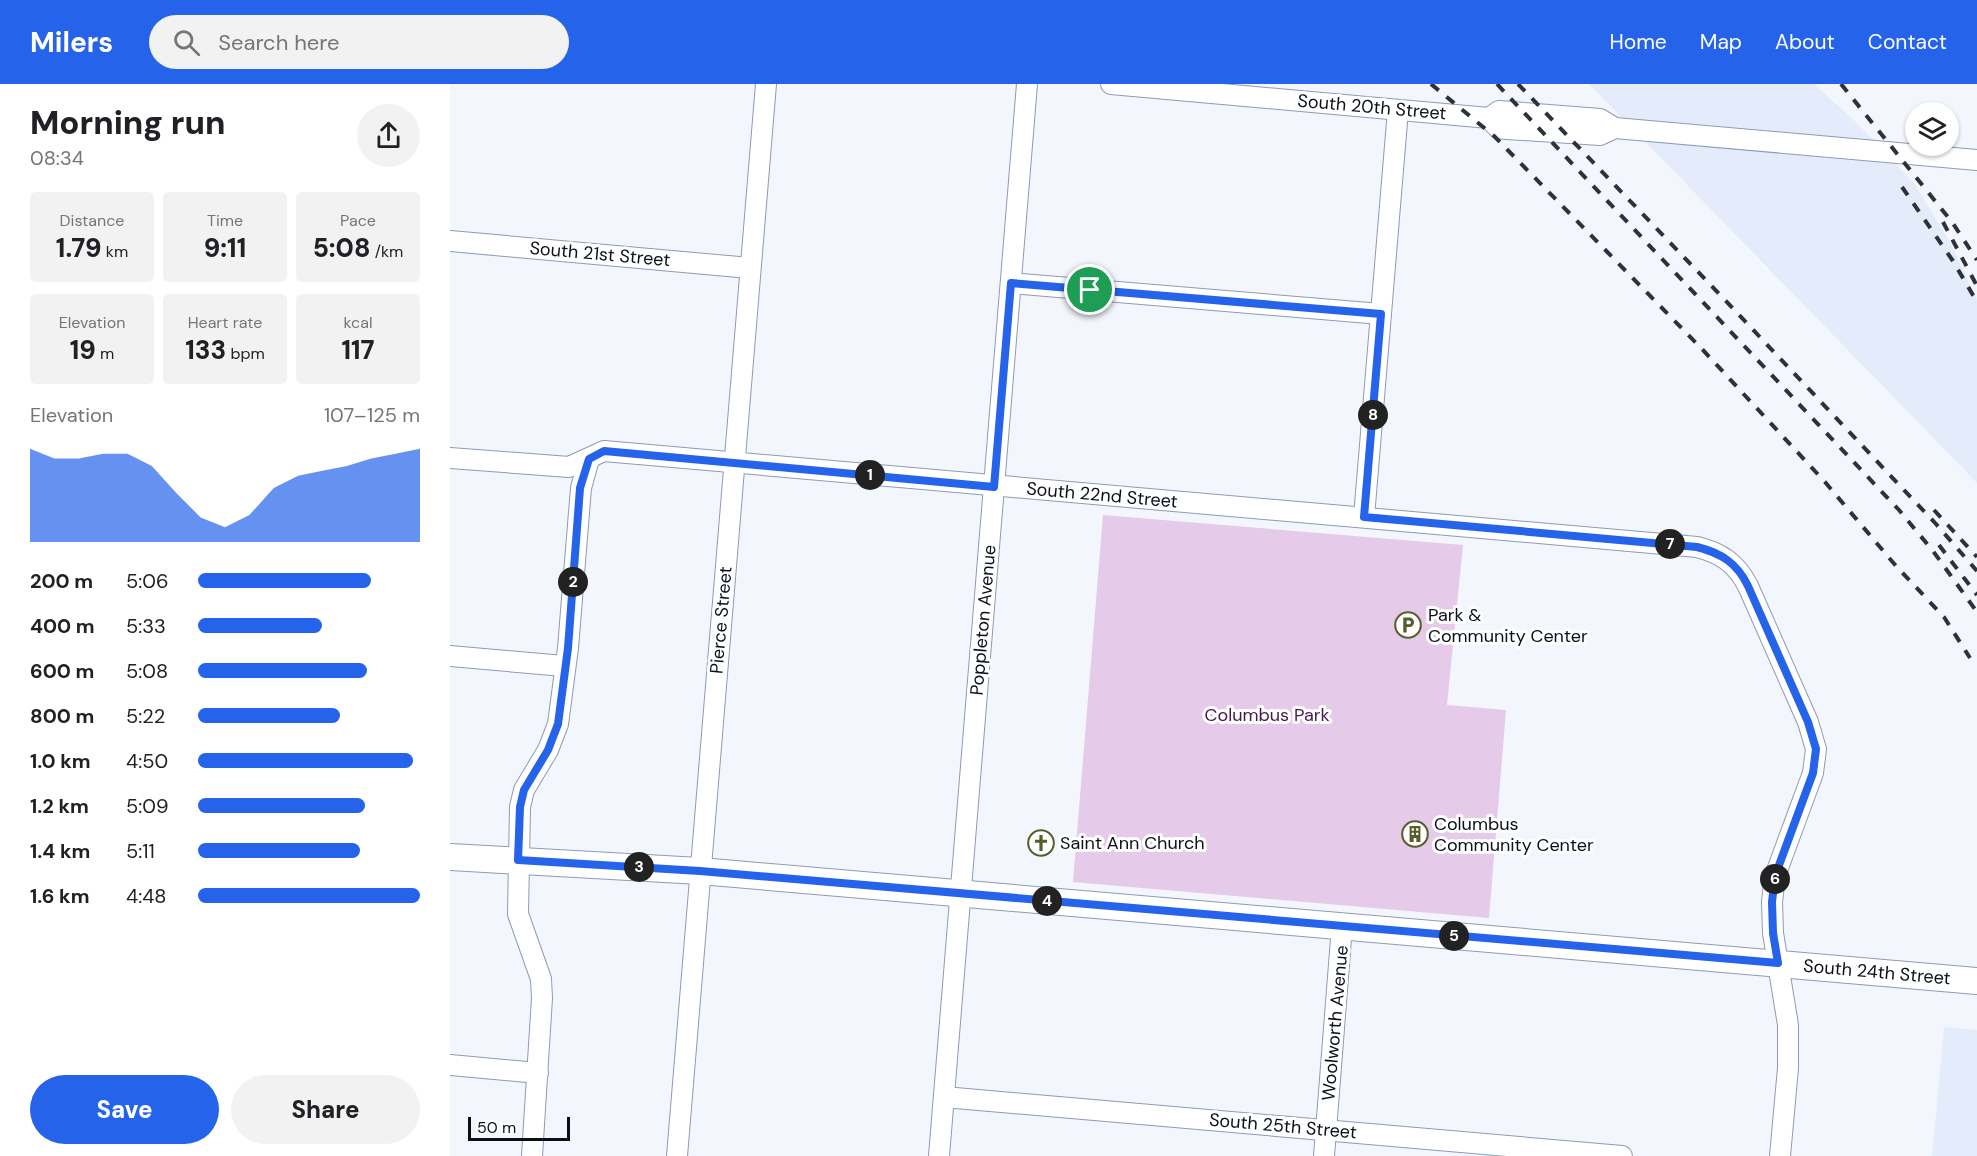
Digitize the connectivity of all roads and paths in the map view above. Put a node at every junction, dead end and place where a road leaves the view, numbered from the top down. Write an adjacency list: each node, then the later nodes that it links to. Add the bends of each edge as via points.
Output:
1 (766, 84): 7 (street, Pierce Street)
2 (1027, 84): 8 (street, Poppleton Avenue)
3 (1111, 84): 4 (street, South 20th Street)
4 (1398, 110): 5 (street, South 20th Street, via 1489,118 1498,128 1507,129 1600,135 1615,128); 9 (street)
5 (1977, 160)
6 (450, 241): 7 (street, South 21st Street)
7 (750, 268): 12 (street, Pierce Street)
8 (1011, 283): 9 (street); 13 (street, Poppleton Avenue)
9 (1381, 314): 14 (street)
10 (450, 458): 11 (street, South 22nd Street, via 569,467)
11 (589, 459): 12 (street, South 22nd Street, via 604,451); 16 (street, via 580,488)
12 (733, 463): 13 (street, South 22nd Street); 19 (street, Pierce Street)
13 (994, 487): 14 (street, South 22nd Street); 20 (street, Poppleton Avenue)
14 (1364, 517): 22 (street, South 22nd Street, via 1697,547 1720,554 1736,566 1808,722 1816,749 1813,773 1775,876 1773,933)
15 (450, 656): 16 (street)
16 (564, 666): 18 (street, via 558,724 548,750 524,790)
17 (450, 857): 18 (main road, South 24th Street)
18 (518, 860): 19 (main road, South 24th Street); 25 (street, via 518,914 541,979)
19 (700, 871): 20 (main road, South 24th Street); 29 (street, Pierce Street)
20 (960, 894): 21 (main road, South 24th Street); 26 (street, Poppleton Avenue)
21 (1342, 926): 22 (main road, South 24th Street); 27 (street, Woolworth Avenue)
22 (1788, 964): 23 (main road, South 24th Street); 33 (street, via 1788,1068)
23 (1977, 981)
24 (450, 1065): 25 (street)
25 (538, 1073): 28 (street)
26 (944, 1097): 27 (street, South 25th Street); 30 (street, Poppleton Avenue)
27 (1326, 1130): 31 (street, Woolworth Avenue); 32 (street, South 25th Street)
28 (532, 1156)
29 (677, 1156)
30 (939, 1156)
31 (1324, 1156)
32 (1622, 1156)
33 (1780, 1156)

